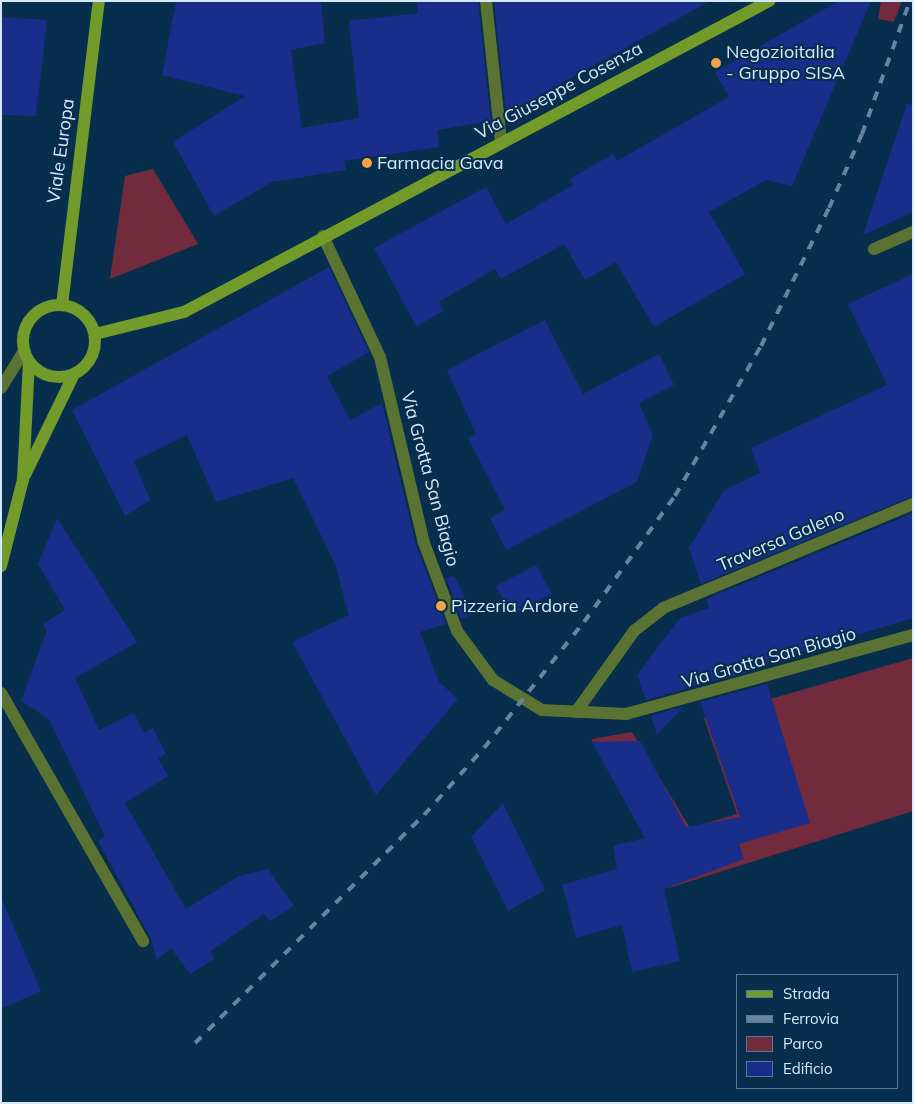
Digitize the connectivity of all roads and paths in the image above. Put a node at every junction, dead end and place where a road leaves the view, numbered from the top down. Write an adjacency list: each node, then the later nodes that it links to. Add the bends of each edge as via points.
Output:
1 (99, 1): 8 (main road, Viale Europa)
2 (486, 1): 4 (street)
3 (769, 1): 4 (main road, Via Giuseppe Cosenza)
4 (501, 142): 6 (main road, Via Giuseppe Cosenza)
5 (913, 232): 7 (street)
6 (323, 236): 9 (main road, Via Giuseppe Cosenza, via 184,312); 20 (street, Via Grotta San Biagio, via 380,357 424,543 457,631 493,680 542,710)
7 (874, 249)
8 (62, 305): 9 (main road, via 83,314); 10 (main road, via 31,318 23,339)
9 (95, 334): 11 (main road, via 91,358)
10 (26, 356): 11 (main road, via 49,376); 12 (street); 13 (main road)
11 (74, 374): 13 (main road)
12 (1, 388)
13 (23, 480): 16 (main road)
14 (913, 504): 20 (street, Traversa Galeno, via 664,608 634,631)
15 (1, 537): 16 (street)
16 (5, 552): 17 (main road)
17 (1, 566)
18 (913, 635): 20 (street, Via Grotta San Biagio, via 665,706 626,714)
19 (1, 693): 21 (street)
20 (576, 712)
21 (143, 942)

